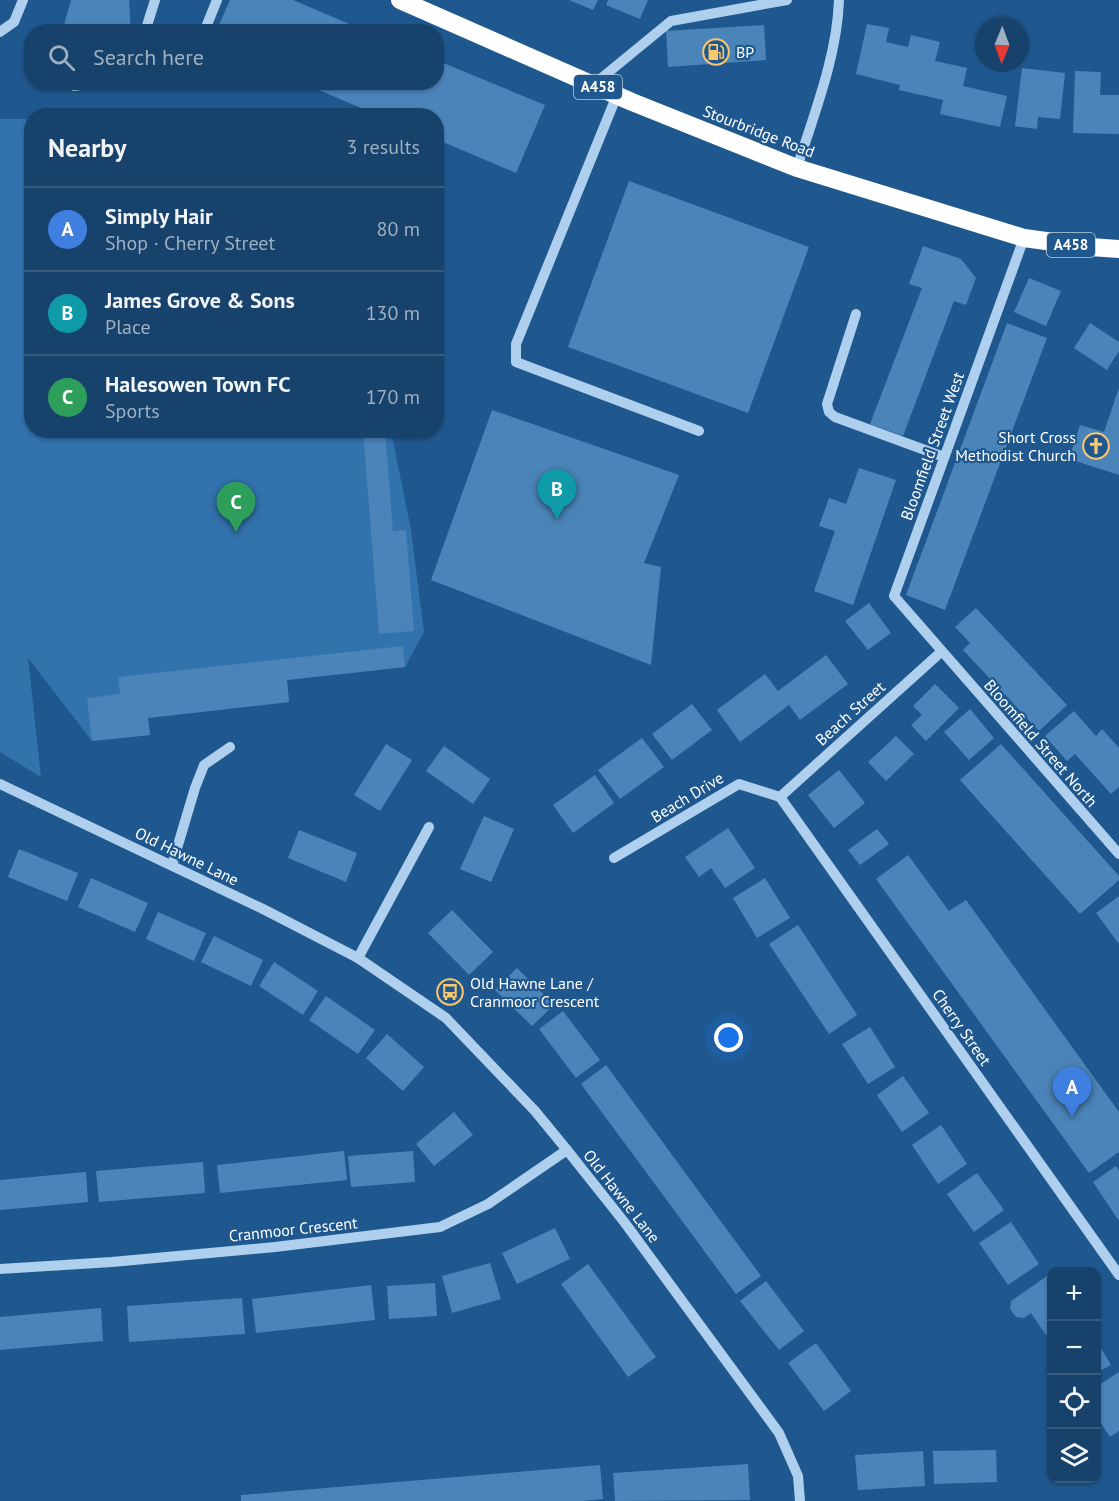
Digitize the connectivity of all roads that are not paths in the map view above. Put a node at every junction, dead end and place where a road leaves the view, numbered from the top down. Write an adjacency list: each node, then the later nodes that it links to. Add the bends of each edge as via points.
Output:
1 (23, 0): 9 (street, via 14,22)
2 (155, 0): 7 (street)
3 (218, 0): 8 (street)
4 (400, 0): 10 (highway, Stourbridge Road / A458)
5 (787, 0): 10 (street, via 671,21)
6 (839, 0): 12 (street, via 828,68)
7 (148, 24)
8 (208, 24)
9 (0, 32)
10 (593, 85): 11 (highway, Stourbridge Road / A458)
11 (617, 95): 12 (highway, Stourbridge Road / A458); 16 (street, via 516,344 516,362)
12 (797, 168): 13 (highway, Stourbridge Road / A458)
13 (1024, 238): 14 (highway, Stourbridge Road / A458); 17 (street, Bloomfield Street West)
14 (1119, 249)
15 (856, 314): 17 (street, via 827,404 829,412)
16 (699, 431)
17 (944, 458): 18 (street, Bloomfield Street West, via 894,596)
18 (941, 652): 21 (street, Beach Street); 23 (street, Bloomfield Street North)
19 (230, 747): 25 (street, via 204,765)
20 (0, 784): 25 (street, Old Hawne Lane)
21 (780, 797): 24 (street, Beach Drive, via 739,784); 29 (street, Cherry Street)
22 (429, 827): 26 (street)
23 (1119, 854)
24 (614, 858)
25 (172, 866): 26 (street, Old Hawne Lane)
26 (358, 958): 27 (street, Old Hawne Lane, via 446,1018)
27 (567, 1150): 28 (street, Cranmoor Crescent, via 488,1204 440,1227 274,1247); 30 (street, Old Hawne Lane, via 779,1433 798,1476)
28 (0, 1269)
29 (1119, 1275)
30 (800, 1501)

